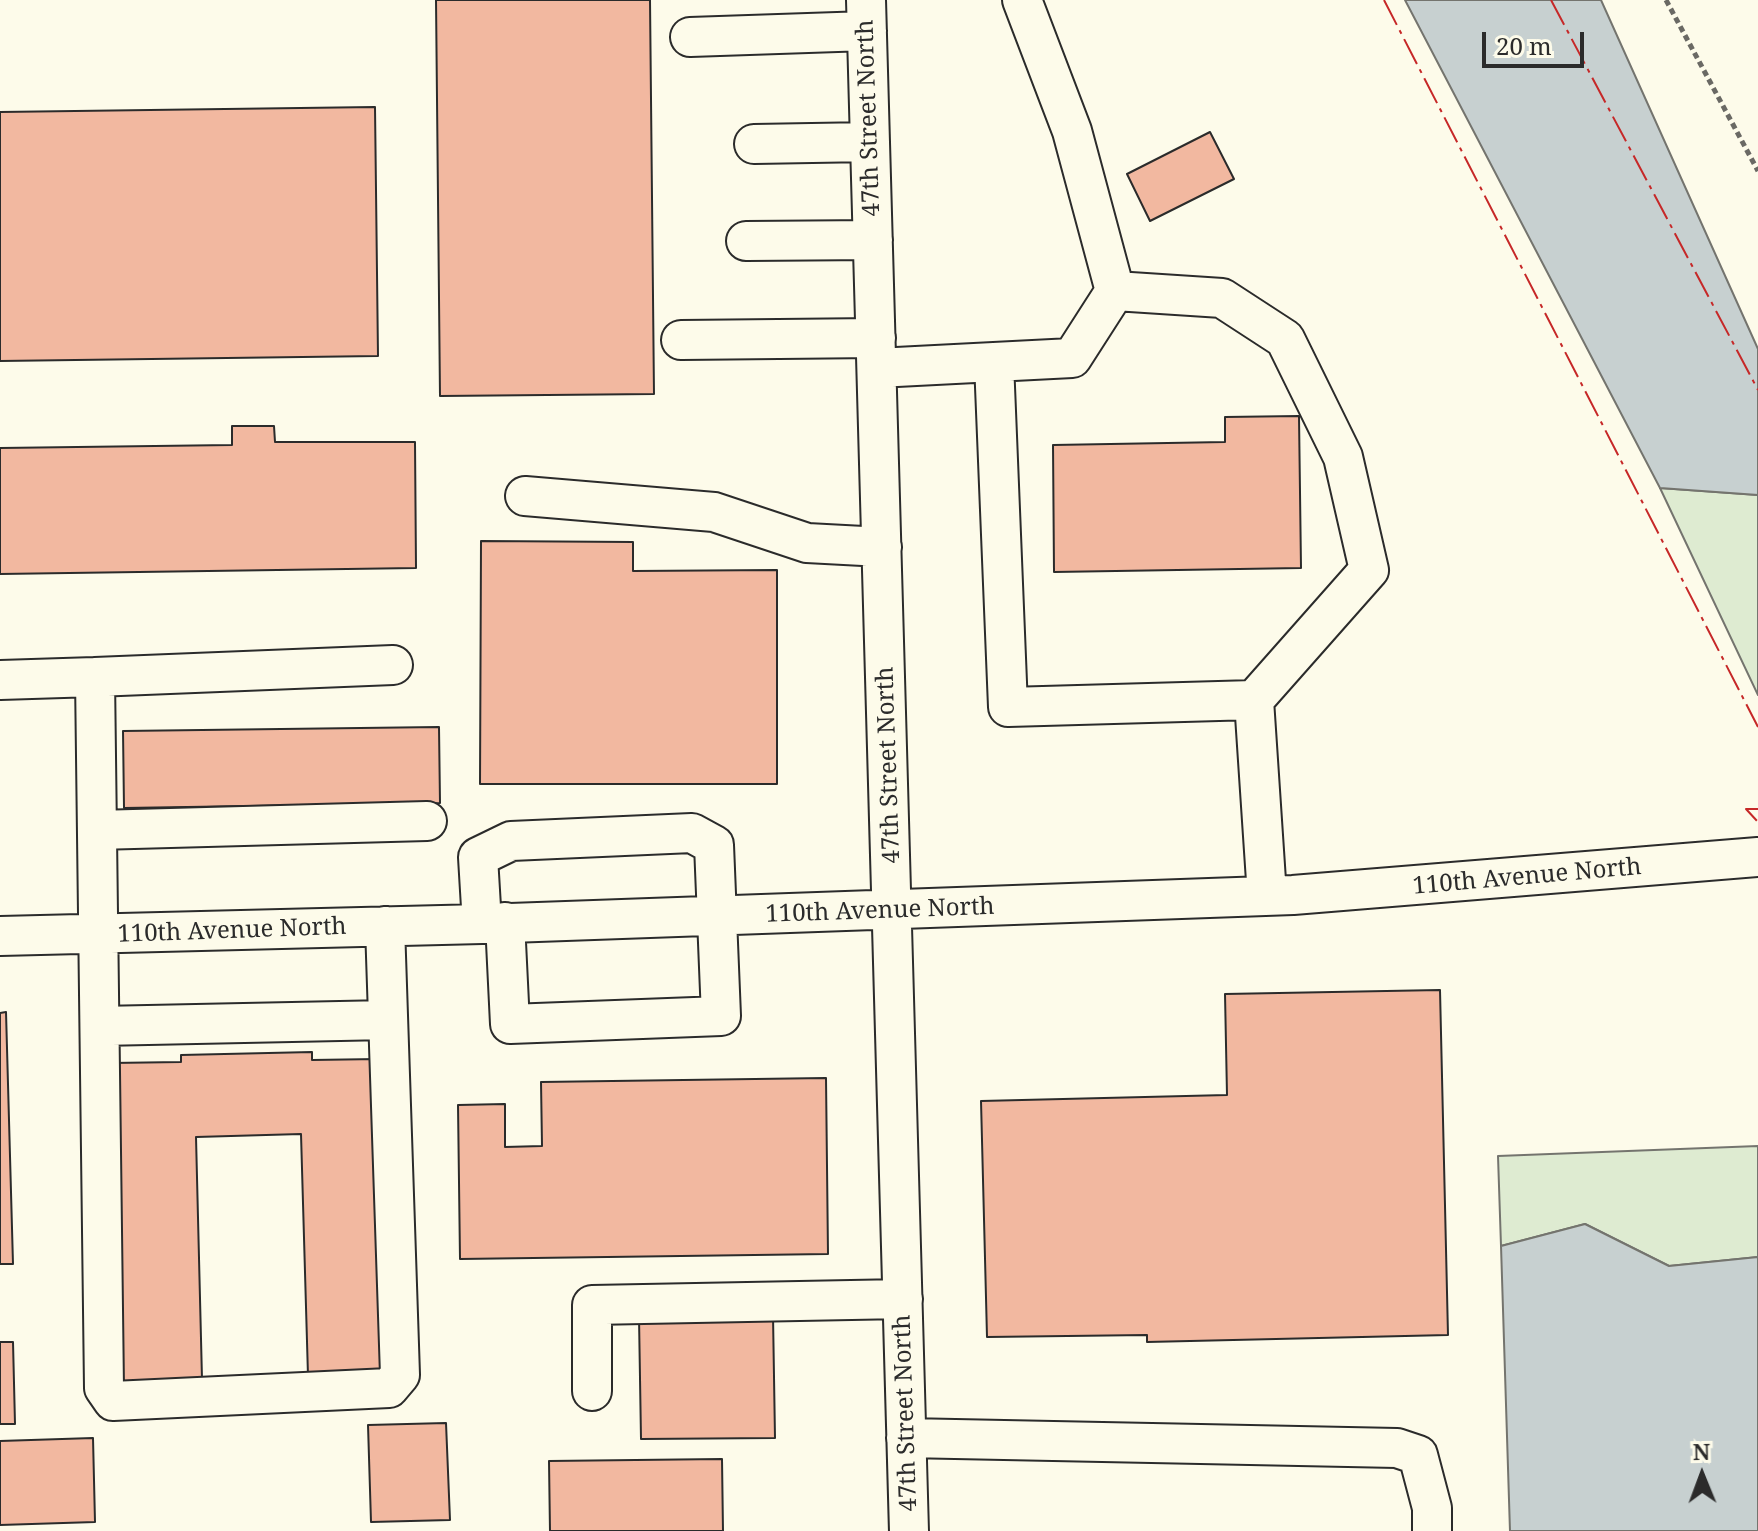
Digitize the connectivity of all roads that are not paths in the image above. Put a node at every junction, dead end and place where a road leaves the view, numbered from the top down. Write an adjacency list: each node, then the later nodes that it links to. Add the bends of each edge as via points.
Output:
1 (1022, 0): 8 (street, via 1072,131)
2 (866, 15): 3 (street); 4 (street, 47th Street North)
3 (690, 37)
4 (870, 142): 5 (street); 6 (street, 47th Street North)
5 (754, 144)
6 (873, 240): 7 (street); 10 (street, 47th Street North)
7 (746, 241)
8 (1115, 291): 11 (street, via 1072,358); 17 (street, via 1222,298 1285,339 1343,457 1369,570)
9 (681, 340): 10 (street)
10 (876, 353): 11 (street); 13 (street, 47th Street North)
11 (994, 362): 17 (street, via 1008,707)
12 (525, 496): 13 (street, via 714,512 807,543)
13 (882, 547): 22 (street, 47th Street North)
14 (393, 665): 15 (street)
15 (95, 677): 16 (street); 19 (street)
16 (0, 680)
17 (1254, 700): 21 (street)
18 (427, 821): 19 (street)
19 (97, 830): 26 (street)
20 (1758, 857): 21 (street, 110th Avenue North)
21 (1267, 896): 22 (street, 110th Avenue North)
22 (893, 911): 23 (street, 110th Avenue North); 30 (street, 47th Street North)
23 (719, 916): 24 (street, 110th Avenue North); 24 (street, via 714,845 692,833 511,841 478,857); 24 (street, via 721,1016 510,1024)
24 (494, 923): 25 (street, 110th Avenue North)
25 (385, 926): 26 (street, 110th Avenue North); 28 (street)
26 (99, 934): 27 (street, 110th Avenue North); 29 (street)
27 (0, 936)
28 (388, 1020): 29 (street); 29 (street, via 400,1375 389,1388 113,1401 104,1388)
29 (100, 1026)
30 (903, 1299): 31 (street, via 592,1305); 32 (street, 47th Street North)
31 (592, 1391)
32 (906, 1438): 33 (street, 47th Street North); 34 (street, via 1397,1448 1418,1455 1432,1508)
33 (909, 1531)
34 (1432, 1531)

